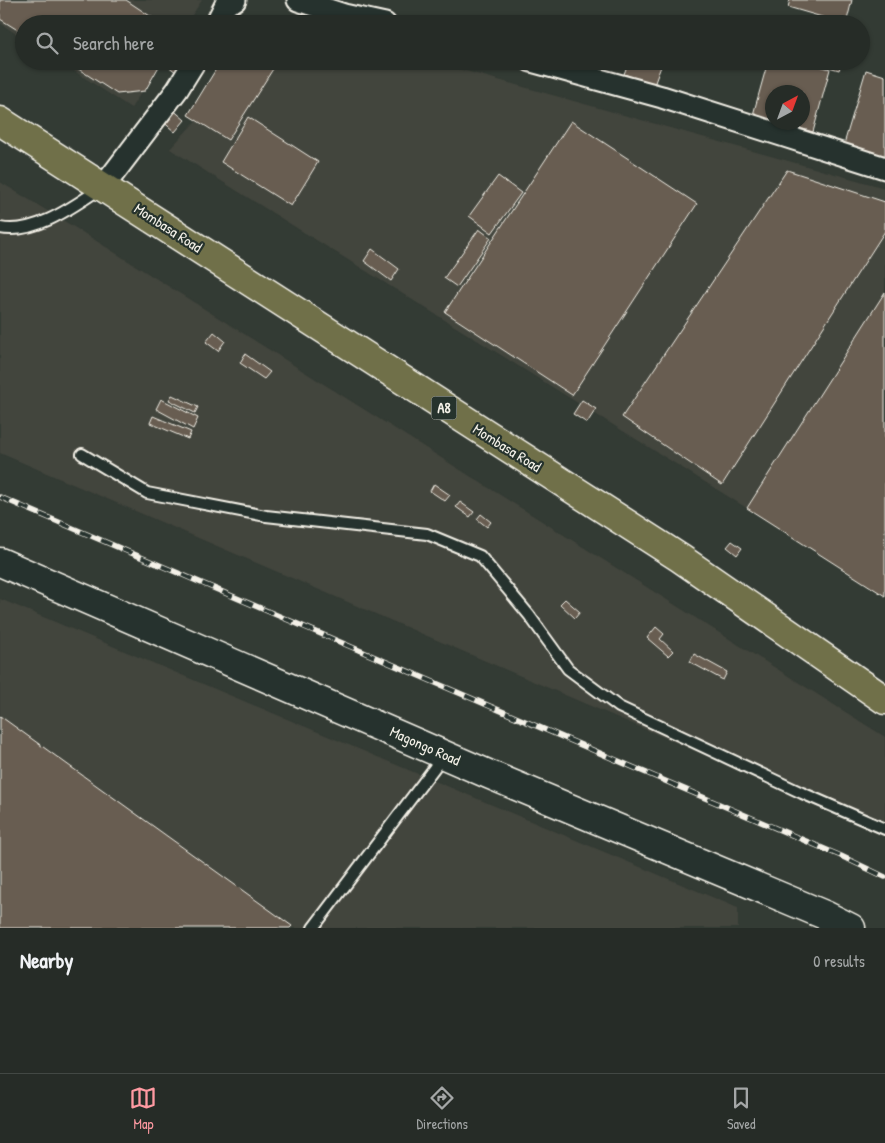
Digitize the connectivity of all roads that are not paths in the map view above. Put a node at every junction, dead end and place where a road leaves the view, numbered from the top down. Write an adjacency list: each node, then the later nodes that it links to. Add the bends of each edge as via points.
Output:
1 (235, 0): 3 (street, via 226,4)
2 (298, 0): 4 (street)
3 (220, 15)
4 (344, 15)
5 (189, 70): 9 (street)
6 (563, 70): 8 (street)
7 (0, 121): 9 (highway, Mombasa Road / A8)
8 (885, 168)
9 (104, 186): 10 (lane, via 60,215 34,224); 13 (highway, Mombasa Road / A8, via 680,558)
10 (0, 228)
11 (82, 454): 15 (lane, via 147,493 266,516 428,534 480,556 568,669 619,707)
12 (0, 562): 14 (street, Magongo Road)
13 (885, 700)
14 (444, 754): 16 (lane); 17 (street, Magongo Road)
15 (885, 829)
16 (313, 928)
17 (851, 928)

